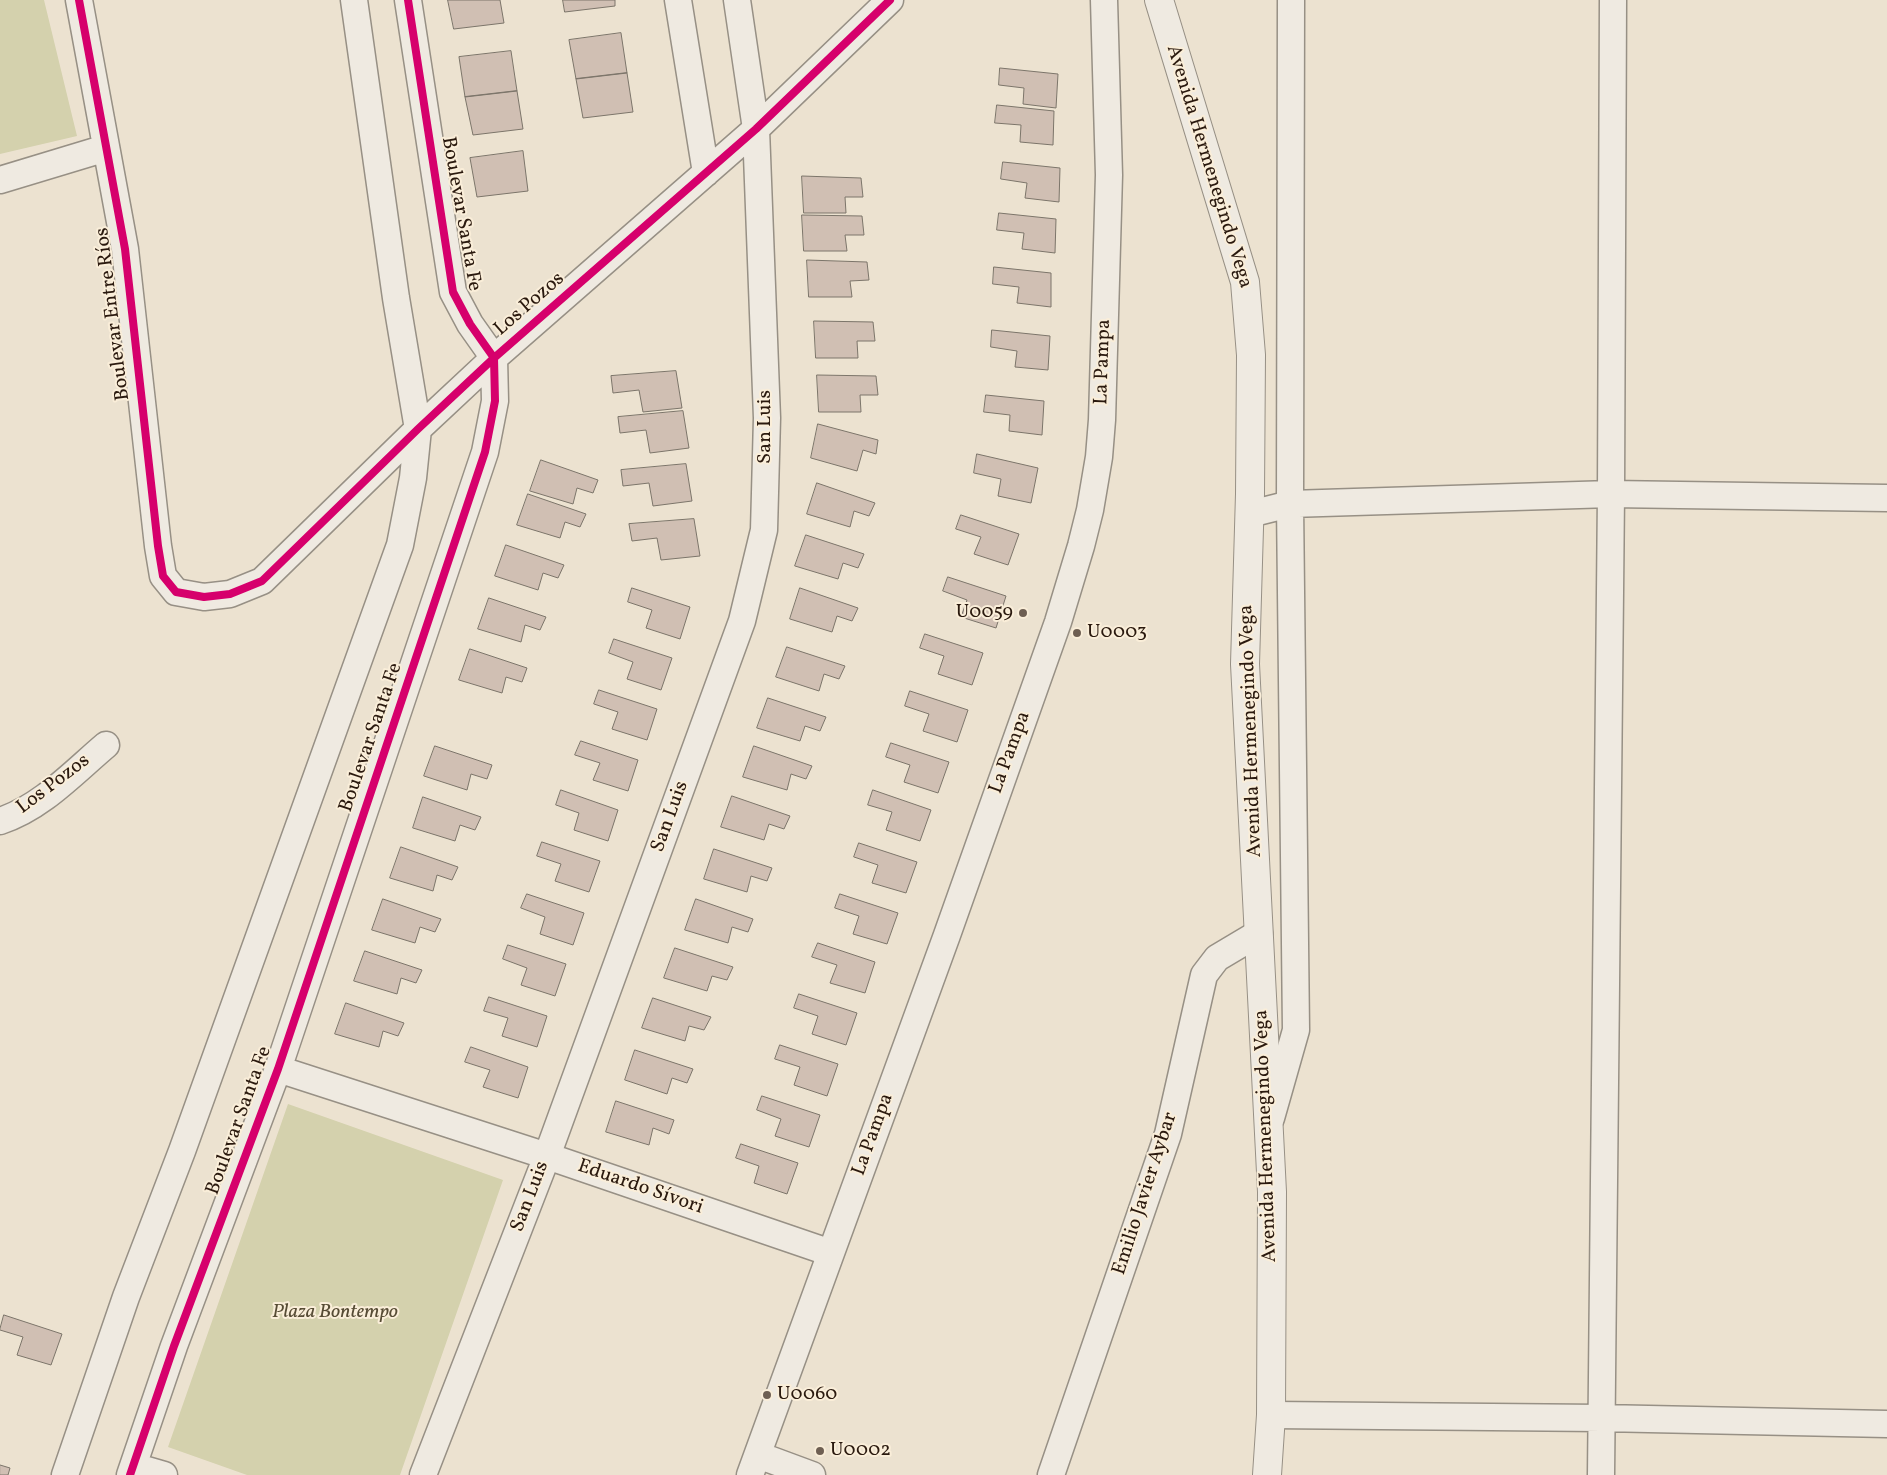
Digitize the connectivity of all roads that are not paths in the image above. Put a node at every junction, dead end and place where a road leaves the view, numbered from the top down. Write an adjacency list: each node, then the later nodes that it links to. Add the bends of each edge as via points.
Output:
1 (79, 0): 12 (street, Boulevar Entre Ríos)
2 (354, 0): 16 (street, Boulevar Santa Fe)
3 (408, 0): 15 (street, Boulevar Santa Fe, via 453,292)
4 (678, 0): 13 (street)
5 (737, 0): 11 (street, San Luis)
6 (890, 0): 11 (street, Los Pozos)
7 (1104, 0): 28 (street, La Pampa, via 1109,175 1103,401 1099,457 1090,510 1058,622)
8 (1159, 0): 20 (street, Avenida Hermenegindo Vega, via 1245,282 1251,355)
9 (1291, 0): 19 (street)
10 (1613, 0): 17 (street)
11 (756, 129): 13 (street, Los Pozos); 27 (street, San Luis, via 767,418 764,530 742,621)
12 (106, 148): 14 (street); 21 (street, Boulevar Entre Ríos, via 125,249 158,546 163,576)
13 (706, 173): 15 (street, Los Pozos)
14 (0, 180)
15 (494, 358): 16 (street, Los Pozos); 25 (street, Boulevar Santa Fe, via 495,401 485,452)
16 (418, 429): 21 (street, Los Pozos, via 262,581 230,594 204,597); 34 (street, Boulevar Santa Fe, via 413,478 400,545 182,1151 126,1297)
17 (1611, 494): 18 (street); 19 (street); 30 (street)
18 (1887, 498)
19 (1290, 504): 20 (street); 26 (street, via 1296,1030)
20 (1250, 514): 24 (street, Avenida Hermenegindo Vega, via 1245,664)
21 (176, 592)
22 (106, 745): 23 (street, Los Pozos, via 56,789 22,812)
23 (0, 820)
24 (1259, 933): 26 (street, Avenida Hermenegindo Vega); 38 (street, Emilio Javier Aybar, via 1217,958 1204,975 1168,1134)
25 (278, 1069): 27 (street, Eduardo Sívori); 33 (street, Boulevar Santa Fe, via 174,1346)
26 (1269, 1125): 29 (street, Avenida Hermenegindo Vega, via 1272,1192)
27 (547, 1156): 28 (street, Eduardo Sívori); 36 (street, San Luis)
28 (831, 1253): 32 (street, La Pampa)
29 (1271, 1415): 30 (street); 39 (street, Avenida Hermenegindo Vega)
30 (1601, 1418): 31 (street); 40 (street)
31 (1887, 1424)
32 (754, 1465): 37 (street)
33 (131, 1471): 35 (street)
34 (66, 1475)
35 (164, 1475)
36 (423, 1475)
37 (812, 1475)
38 (1051, 1475)
39 (1267, 1475)
40 (1601, 1475)

